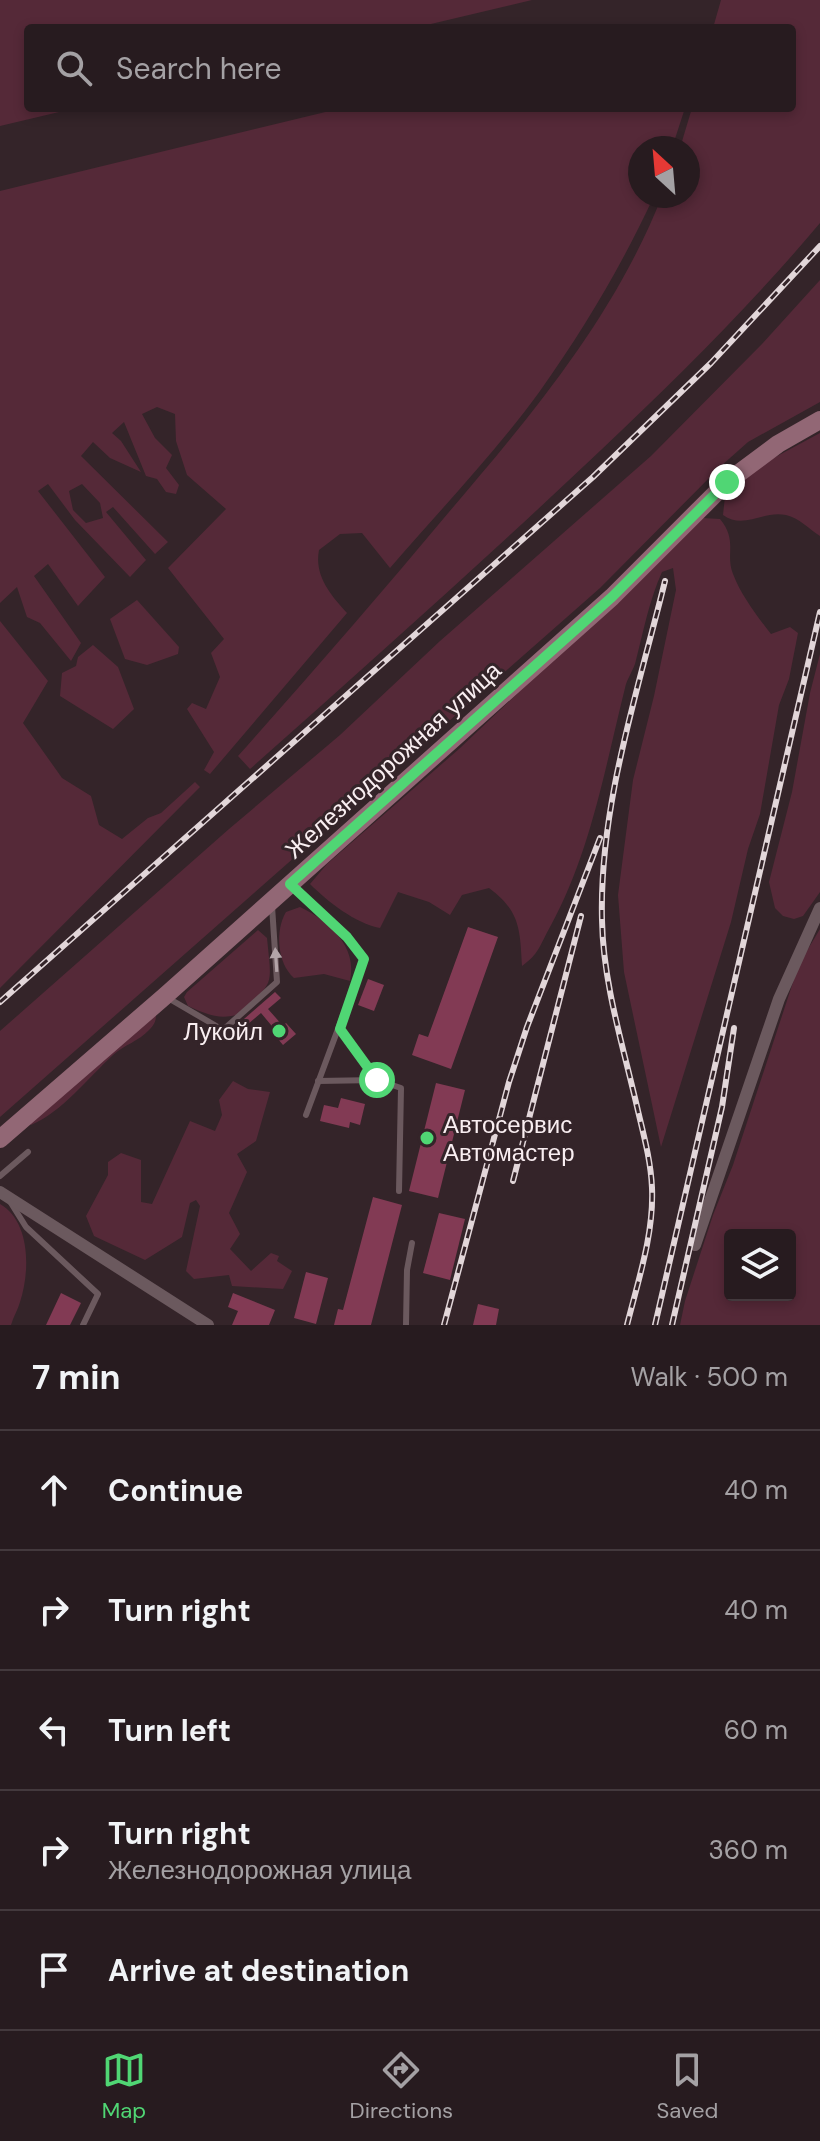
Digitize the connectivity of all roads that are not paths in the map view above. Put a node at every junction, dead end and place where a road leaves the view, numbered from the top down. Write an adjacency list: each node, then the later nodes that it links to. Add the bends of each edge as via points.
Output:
1 (820, 420): 2 (main road, Железнодорожная улица, via 727,482 612,597)
2 (290, 884): 3 (main road, Железнодорожная улица); 6 (lane, via 364,959)
3 (271, 901): 5 (main road, Железнодорожная улица); 5 (lane, one-way to 3, via 223,1030 267,992 277,982)
4 (820, 908): 16 (street, via 779,999)
5 (165, 996): 10 (main road, Железнодорожная улица)
6 (340, 1029): 7 (lane); 8 (lane)
7 (377, 1080): 8 (lane); 13 (lane, via 401,1088)
8 (318, 1081): 9 (lane)
9 (306, 1115)
10 (0, 1139)
11 (28, 1152): 12 (lane)
12 (0, 1176)
13 (399, 1191)
14 (4, 1194): 17 (lane, via 26,1227 98,1294); 18 (street)
15 (412, 1243): 19 (lane)
16 (695, 1245)
17 (83, 1325)
18 (208, 1325)
19 (406, 1325)

